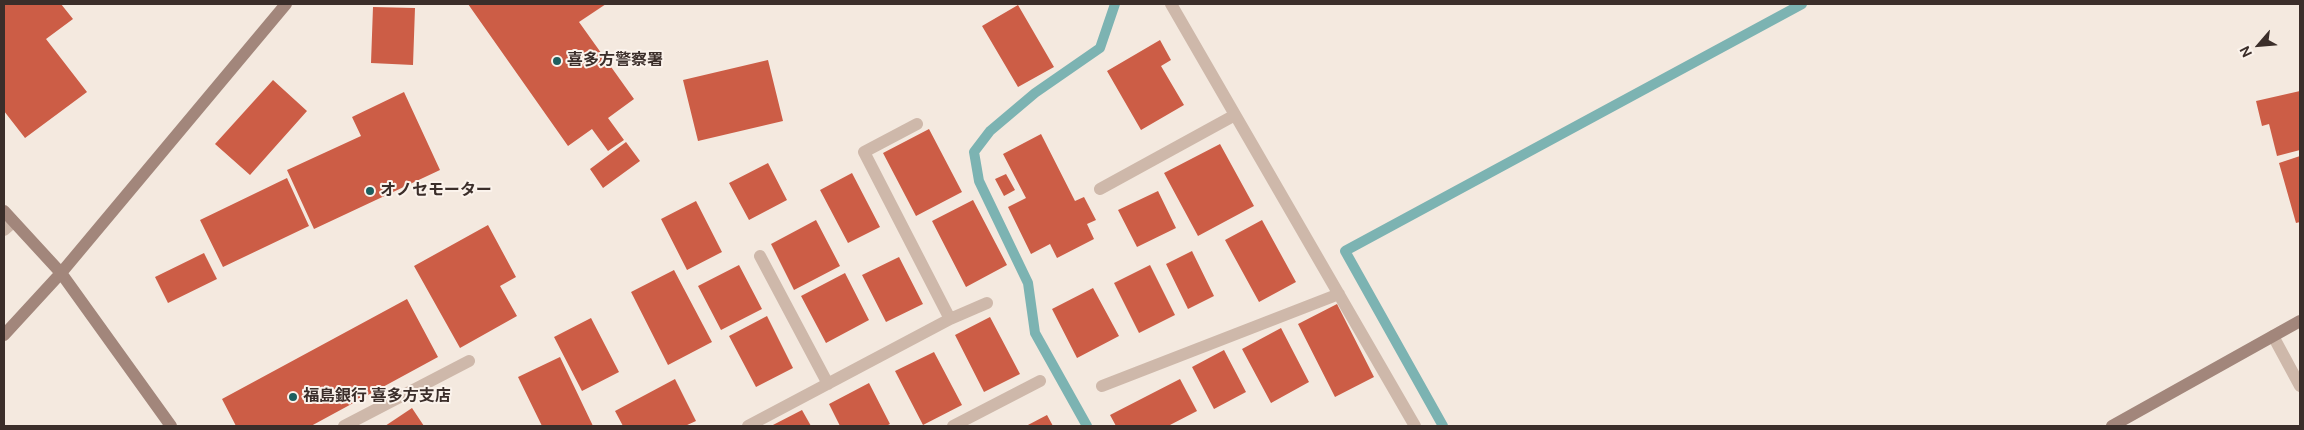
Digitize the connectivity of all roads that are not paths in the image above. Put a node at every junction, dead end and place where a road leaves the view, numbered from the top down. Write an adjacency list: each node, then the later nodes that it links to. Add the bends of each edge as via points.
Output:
1 (286, 4): 9 (street)
2 (1171, 4): 3 (street)
3 (1235, 115): 5 (street); 10 (street)
4 (917, 124): 12 (street, via 864,152)
5 (1100, 189)
6 (4, 211): 7 (street)
7 (8, 226): 9 (street)
8 (760, 256): 18 (street)
9 (60, 273): 14 (street); 21 (street)
10 (1340, 294): 19 (street); 25 (street)
11 (987, 303): 12 (street)
12 (950, 319): 18 (street)
13 (2300, 321): 15 (street)
14 (4, 335)
15 (2273, 336): 20 (street); 26 (street)
16 (469, 361): 22 (street)
17 (1040, 381): 24 (street)
18 (828, 384): 23 (street)
19 (1102, 386)
20 (2300, 386)
21 (171, 426)
22 (344, 426)
23 (748, 426)
24 (954, 426)
25 (1415, 426)
26 (2112, 426)

